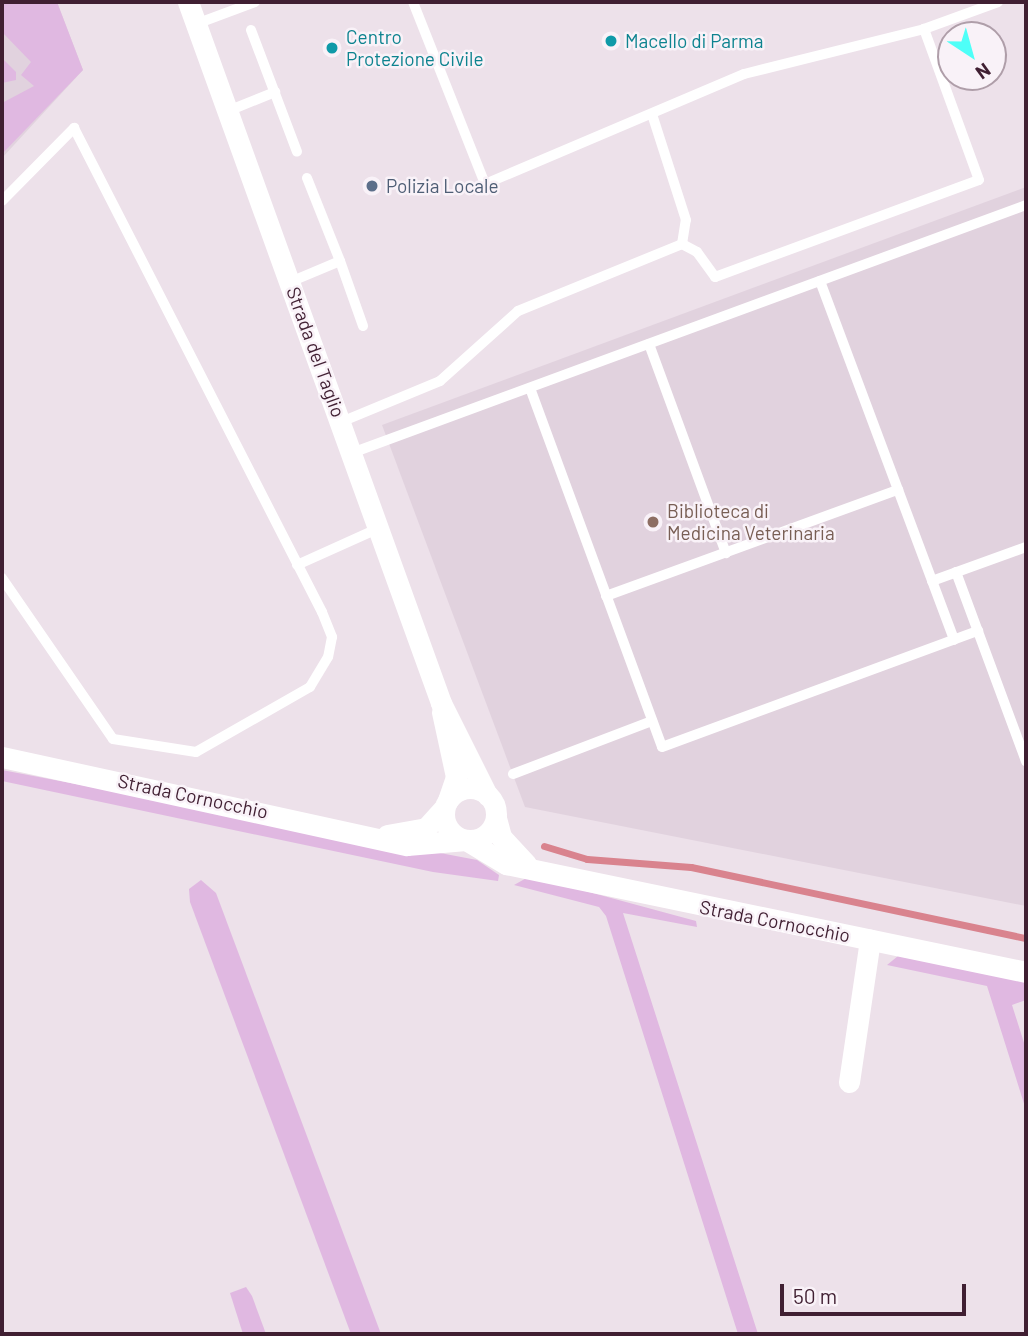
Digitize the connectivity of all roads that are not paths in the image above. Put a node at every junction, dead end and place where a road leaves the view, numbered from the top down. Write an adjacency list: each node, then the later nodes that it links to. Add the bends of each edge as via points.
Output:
1 (188, 2): 5 (street, Strada del Taglio)
2 (256, 2): 5 (lane)
3 (413, 2): 10 (lane, via 485,184)
4 (998, 2): 6 (lane)
5 (196, 24): 9 (street, Strada del Taglio)
6 (924, 29): 10 (lane, via 788,59); 15 (lane, via 979,180 715,277 697,252)
7 (251, 30): 8 (lane)
8 (275, 92): 9 (lane); 11 (lane)
9 (228, 111): 18 (street, Strada del Taglio)
10 (653, 117): 15 (lane, via 682,201)
11 (297, 152)
12 (306, 178): 16 (lane)
13 (2, 201): 28 (lane, via 74,128)
14 (1026, 205): 17 (lane)
15 (682, 244): 22 (lane, via 519,312 440,381)
16 (340, 261): 18 (lane); 19 (lane)
17 (820, 281): 20 (lane); 24 (lane)
18 (290, 282): 22 (street, Strada del Taglio)
19 (363, 326)
20 (649, 344): 21 (lane); 27 (lane)
21 (530, 388): 23 (lane); 32 (lane)
22 (341, 422): 23 (street, Strada del Taglio)
23 (349, 454): 25 (street, Strada del Taglio)
24 (898, 490): 27 (lane); 31 (lane)
25 (377, 529): 28 (lane); 35 (street, Strada del Taglio)
26 (1026, 547): 29 (lane)
27 (726, 553): 32 (lane)
28 (297, 565): 30 (lane, via 331,637 328,657 310,687 196,752 113,739)
29 (957, 572): 31 (lane); 33 (lane)
30 (2, 578)
31 (932, 581): 34 (lane)
32 (606, 596): 36 (lane)
33 (978, 631): 34 (lane); 38 (lane)
34 (954, 640): 36 (lane, via 662,747)
35 (441, 703): 40 (street, Strada del Taglio); 41 (street, Strada del Taglio, via 456,778)
36 (652, 721): 39 (lane)
37 (2, 757): 43 (street, Strada Cornocchio)
38 (1026, 761)
39 (513, 774)
40 (487, 795): 41 (street, Strada Cornocchio, via 471,788); 42 (street)
41 (446, 804): 43 (street, Strada Cornocchio, via 426,828); 44 (street, Strada Cornocchio, via 446,826)
42 (496, 818): 44 (street, Strada Cornocchio, via 489,832); 45 (street, via 501,836)
43 (385, 835): 44 (street, Strada Cornocchio, via 426,847)
44 (466, 840): 45 (street, Strada Cornocchio, via 500,862)
45 (526, 864): 46 (street, Strada Cornocchio)
46 (870, 940): 47 (street, Strada Cornocchio); 48 (street)
47 (1026, 972)
48 (849, 1082)

